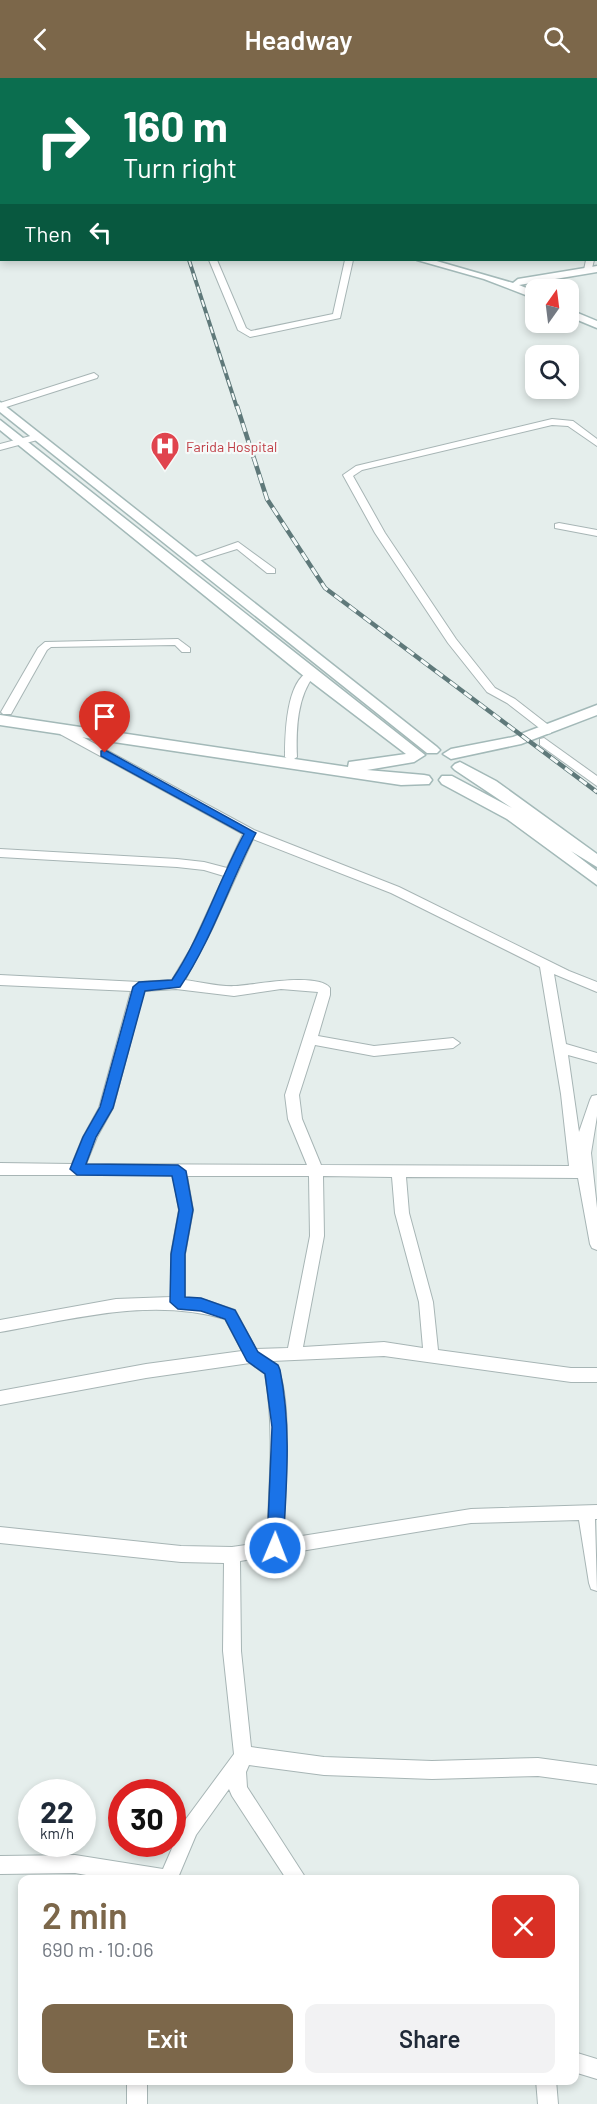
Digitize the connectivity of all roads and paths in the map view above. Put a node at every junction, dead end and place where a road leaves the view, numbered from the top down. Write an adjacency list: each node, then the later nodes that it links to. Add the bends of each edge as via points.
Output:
1 (213, 261): 2 (street, via 242,330 250,334 337,316)
2 (349, 261)
3 (426, 261): 8 (main road, via 488,277)
4 (446, 261): 6 (main road)
5 (592, 266): 6 (main road)
6 (518, 282): 7 (main road)
7 (525, 285)
8 (525, 292)
9 (590, 316): 10 (main road)
10 (597, 325)
11 (94, 376): 12 (street)
12 (0, 406): 14 (main road)
13 (0, 424): 14 (main road)
14 (21, 437): 16 (street); 19 (main road); 22 (main road)
15 (597, 443): 27 (street, via 570,423 552,422 359,468 348,475 380,533 458,649 491,690 511,701)
16 (0, 447)
17 (559, 526): 18 (street)
18 (597, 533)
19 (192, 560): 20 (street, via 238,545); 29 (main road)
20 (271, 571)
21 (186, 650): 24 (street, via 178,642 49,645 43,648)
22 (310, 674): 28 (main road); 30 (street, via 298,693)
23 (597, 710): 27 (main road)
24 (2, 714): 26 (main road); 30 (main road)
25 (597, 720): 27 (main road)
26 (64, 731): 33 (main road, via 266,762); 36 (street)
27 (546, 736): 31 (main road, via 510,754); 35 (street)
28 (400, 740): 29 (main road); 32 (main road)
29 (421, 754): 31 (main road); 32 (main road); 33 (main road, via 411,769)
30 (291, 757): 32 (main road, via 361,766)
31 (457, 761): 34 (main road, via 454,777); 38 (main road)
32 (385, 762)
33 (424, 780): 34 (main road)
34 (447, 780): 40 (main road, via 513,815)
35 (597, 782)
36 (250, 833): 39 (street); 41 (street, via 395,890)
37 (0, 853): 39 (street, via 177,863)
38 (597, 862)
39 (229, 873): 43 (street, via 193,958)
40 (597, 879)
41 (546, 966): 45 (street); 48 (street)
42 (0, 980): 44 (street)
43 (176, 984): 44 (street); 46 (street, via 234,991 281,984 321,987 324,995)
44 (139, 987): 52 (street, via 106,1108)
45 (597, 987)
46 (310, 1039): 47 (street, via 374,1051); 55 (street, via 292,1095 295,1119)
47 (453, 1042)
48 (559, 1047): 49 (street); 56 (street)
49 (597, 1058)
50 (597, 1100): 56 (street, via 589,1115)
51 (0, 1169): 52 (street)
52 (77, 1169): 54 (street)
53 (398, 1170): 55 (street); 56 (street); 62 (street, via 402,1213 426,1302)
54 (178, 1171): 55 (street); 58 (street, via 186,1210 178,1254)
55 (316, 1171): 60 (street, via 317,1236)
56 (581, 1172): 57 (street)
57 (597, 1244)
58 (178, 1302): 59 (street, via 111,1307); 61 (street, via 201,1304 230,1314)
59 (0, 1326)
60 (294, 1354): 61 (street); 62 (street, via 384,1349)
61 (252, 1356): 64 (street); 67 (street, via 272,1370 279,1404)
62 (431, 1356): 63 (street)
63 (597, 1375)
64 (0, 1398)
65 (592, 1512): 67 (street, via 471,1516); 69 (street)
66 (0, 1535): 68 (street, via 181,1554)
67 (275, 1548): 68 (street)
68 (232, 1555): 70 (street, via 232,1651)
69 (597, 1583)
70 (243, 1755): 71 (street, via 324,1766 432,1770 538,1767); 74 (street, via 189,1829); 75 (street, via 237,1772 238,1790)
71 (597, 1774)
72 (0, 1865): 73 (street, via 75,1863)
73 (145, 1875)
74 (170, 1875)
75 (295, 1875)
76 (579, 2063): 77 (street)
77 (597, 2068)
78 (136, 2085): 80 (street)
79 (546, 2085): 81 (street)
80 (136, 2104)
81 (548, 2104)

